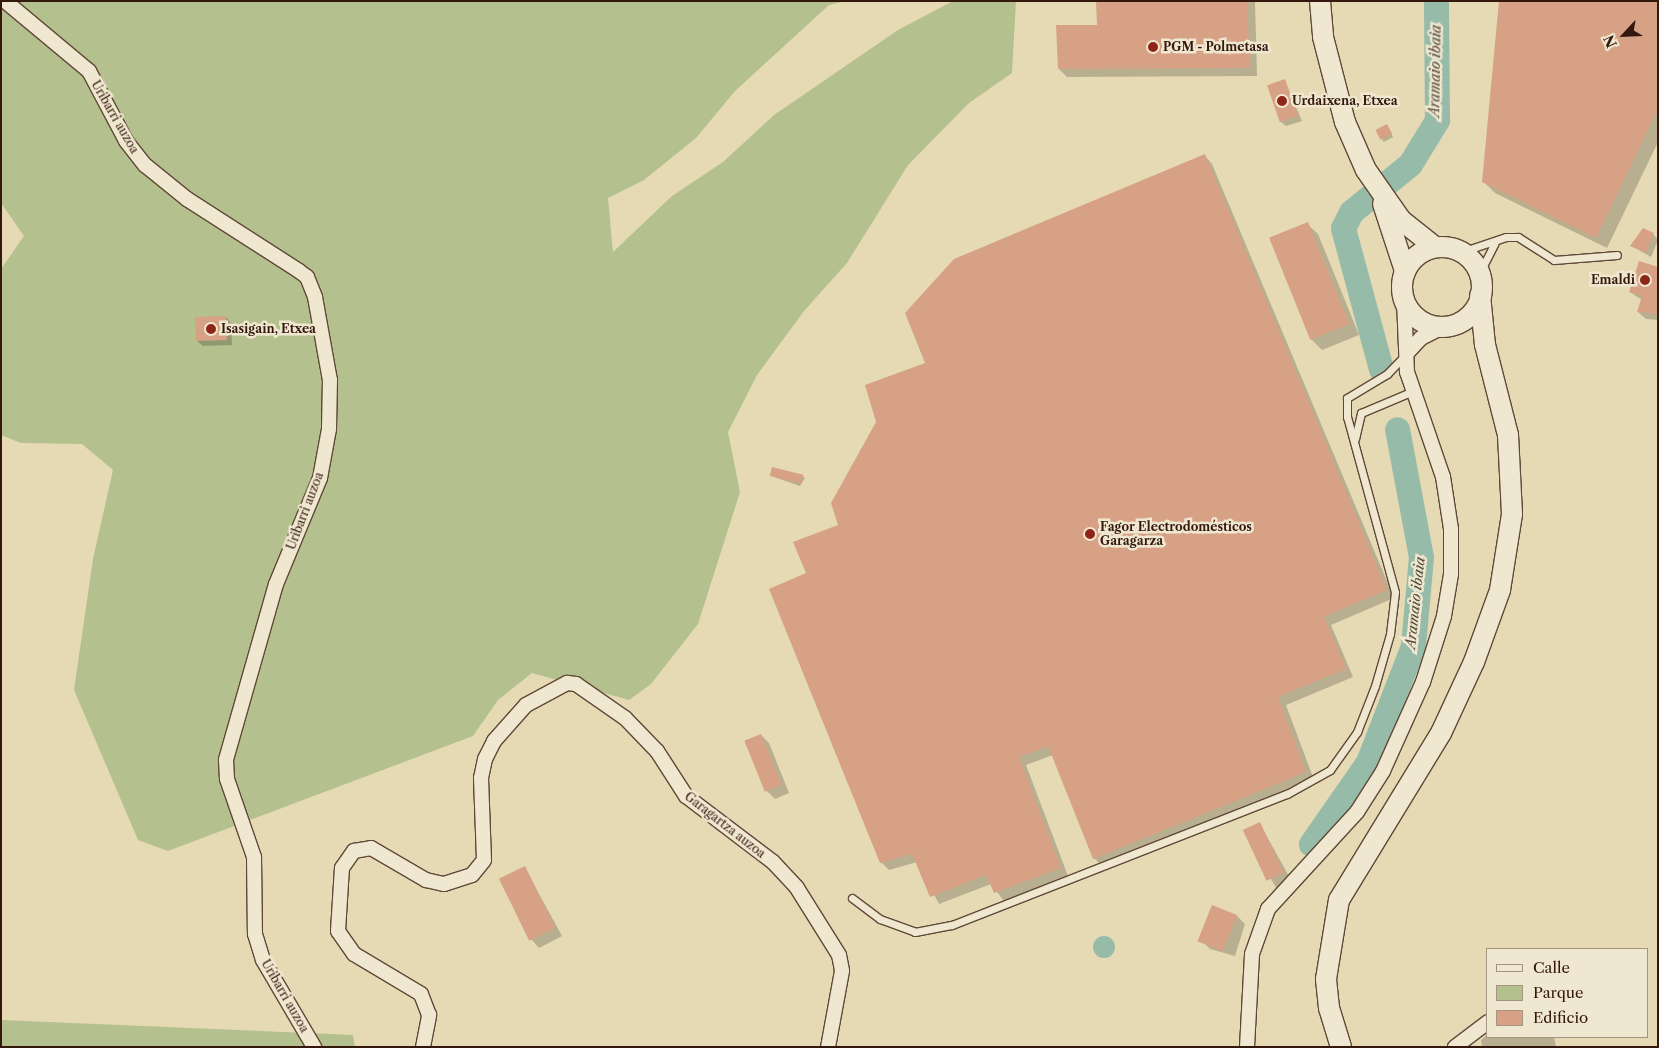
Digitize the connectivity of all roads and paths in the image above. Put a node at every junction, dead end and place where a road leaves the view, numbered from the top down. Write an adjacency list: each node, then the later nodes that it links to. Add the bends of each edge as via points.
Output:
1 (5, 1): 19 (street, Uribarri auzoa, via 85,66 126,141 145,165 187,199 293,266 307,277 315,297 330,380 330,429 320,478 276,584 226,760 228,779 254,857 255,934 272,976)
2 (1320, 1): 3 (main road, via 1322,37 1345,122)
3 (1382, 197): 5 (main road); 8 (main road)
4 (1494, 244): 6 (lane); 7 (lane, via 1518,237 1554,260); 9 (lane)
5 (1435, 247): 6 (main road); 8 (main road, via 1417,256)
6 (1461, 252): 9 (main road)
7 (1617, 255)
8 (1405, 271): 11 (main road)
9 (1479, 274): 10 (main road)
10 (1480, 295): 12 (main road, via 1472,314); 14 (main road)
11 (1404, 299): 12 (main road, via 1416,318); 13 (street)
12 (1451, 325): 13 (street, via 1421,338); 14 (main road)
13 (1407, 353): 15 (street); 16 (lane, via 1387,374 1347,398 1347,417)
14 (1489, 364): 23 (main road, via 1508,435 1512,514 1500,590 1474,662 1441,733 1339,900 1331,928 1326,979 1329,1008)
15 (1413, 391): 16 (lane, via 1361,413); 22 (street, via 1443,477 1451,529 1451,574 1444,616 1423,682 1383,771 1357,812 1268,909 1252,954)
16 (1355, 442): 17 (lane, via 1395,592 1390,634 1375,686 1357,732 1330,770 1287,794 952,925 915,932 880,919)
17 (852, 898)
18 (1486, 1024): 24 (street)
19 (314, 1047)
20 (423, 1047): 21 (street, Garagartza auzoa, via 429,1014 422,994 354,954 338,931 342,868 354,851 371,848 435,882 459,882 472,875 484,860 481,778 494,741 526,705 567,684 576,684 625,718 658,751 686,796 787,875 839,954 842,980)
21 (828, 1047)
22 (1247, 1047)
23 (1341, 1047)
24 (1455, 1047)

